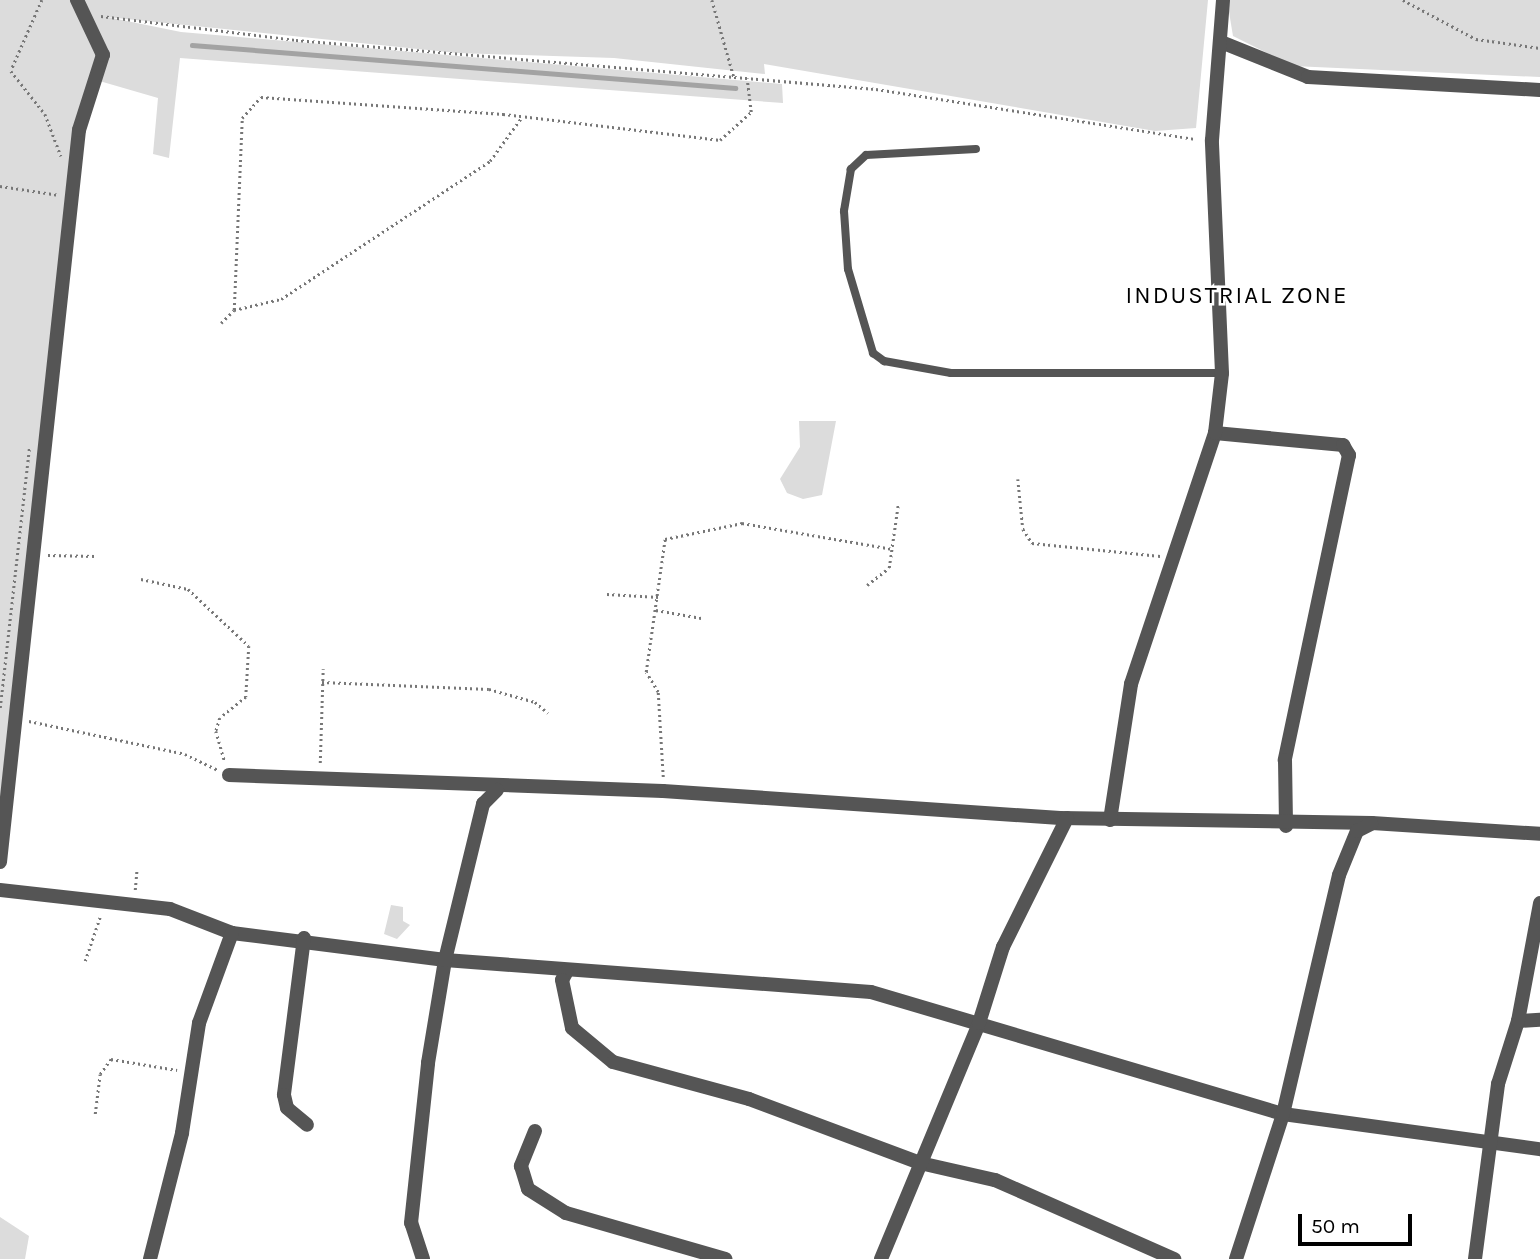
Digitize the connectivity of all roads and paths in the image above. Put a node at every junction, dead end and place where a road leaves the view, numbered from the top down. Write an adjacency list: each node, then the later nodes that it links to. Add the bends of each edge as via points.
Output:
1 (42, 0): 14 (path, via 11,71 45,114 51,144)
2 (712, 0): 8 (path)
3 (1223, 0): 6 (street)
4 (1403, 0): 7 (path, via 1476,39)
5 (80, 6): 8 (path, via 198,30); 14 (street, via 103,55 80,124)
6 (1221, 42): 10 (street, via 1308,77); 12 (street)
7 (1540, 48)
8 (734, 77): 9 (path)
9 (747, 78): 11 (path, via 751,112 720,140); 12 (path, via 876,89 1154,137)
10 (1540, 90)
11 (523, 117): 17 (path, via 490,161 281,299); 17 (path, via 279,97 249,105 240,140)
12 (1212, 140): 19 (street)
13 (976, 149): 19 (lane, via 866,155 852,169 844,211 848,269 873,353 884,361 951,373)
14 (78, 177): 26 (street)
15 (0, 186): 16 (path)
16 (59, 195)
17 (234, 310): 18 (path)
18 (221, 323)
19 (1222, 373): 20 (street)
20 (1215, 433): 25 (street); 44 (street, via 1343,444 1349,455 1285,760)
21 (1018, 479): 25 (path, via 1023,529 1032,543)
22 (898, 505): 23 (path)
23 (893, 549): 28 (path, via 889,568); 30 (path, via 742,523 669,536 663,544)
24 (95, 556): 26 (path)
25 (1174, 557): 42 (street, via 1131,684)
26 (35, 559): 36 (street)
27 (141, 579): 37 (path, via 188,589 249,646 246,698 219,718 216,732)
28 (867, 585)
29 (607, 594): 30 (path)
30 (659, 597): 31 (path)
31 (656, 610): 32 (path); 40 (path, via 646,672 658,692)
32 (701, 618)
33 (324, 669): 34 (path)
34 (321, 681): 35 (path, via 489,689 535,702); 38 (path)
35 (548, 713)
36 (15, 719): 37 (path, via 185,754); 46 (street)
37 (229, 775): 38 (street)
38 (320, 782): 39 (street)
39 (497, 790): 40 (street); 54 (street, via 483,804)
40 (663, 791): 41 (street)
41 (1067, 818): 42 (street); 59 (street, via 1003,947)
42 (1110, 820): 44 (street)
43 (1372, 823): 44 (street); 45 (street); 62 (street, via 1357,831 1339,875)
44 (1286, 826)
45 (1540, 834)
46 (0, 862)
47 (136, 869): 50 (path)
48 (0, 890): 50 (street)
49 (1540, 903): 58 (street)
50 (133, 906): 52 (street, via 185,912)
51 (106, 913): 55 (path, via 98,918)
52 (232, 933): 53 (street); 60 (street, via 199,1023)
53 (304, 938): 54 (street); 63 (street, via 284,1095 287,1108)
54 (445, 960): 56 (street); 69 (street, via 417,1138 411,1223)
55 (85, 961)
56 (567, 971): 59 (street, via 612,969 871,992); 67 (street, via 562,980 572,1028 613,1062 749,1099)
57 (1540, 1020): 58 (street)
58 (1518, 1021): 65 (street, via 1498,1084)
59 (979, 1023): 62 (street); 67 (street)
60 (190, 1073): 61 (path, via 111,1059 100,1074); 68 (street)
61 (95, 1114)
62 (1283, 1114): 65 (street, via 1392,1125); 73 (street)
63 (307, 1125)
64 (535, 1131): 70 (street, via 520,1166 528,1189 566,1213)
65 (1489, 1147): 66 (street); 74 (street)
66 (1540, 1149)
67 (920, 1163): 71 (street); 72 (street, via 995,1180)
68 (150, 1259)
69 (423, 1259)
70 (725, 1259)
71 (881, 1259)
72 (1174, 1259)
73 (1236, 1259)
74 (1475, 1259)

